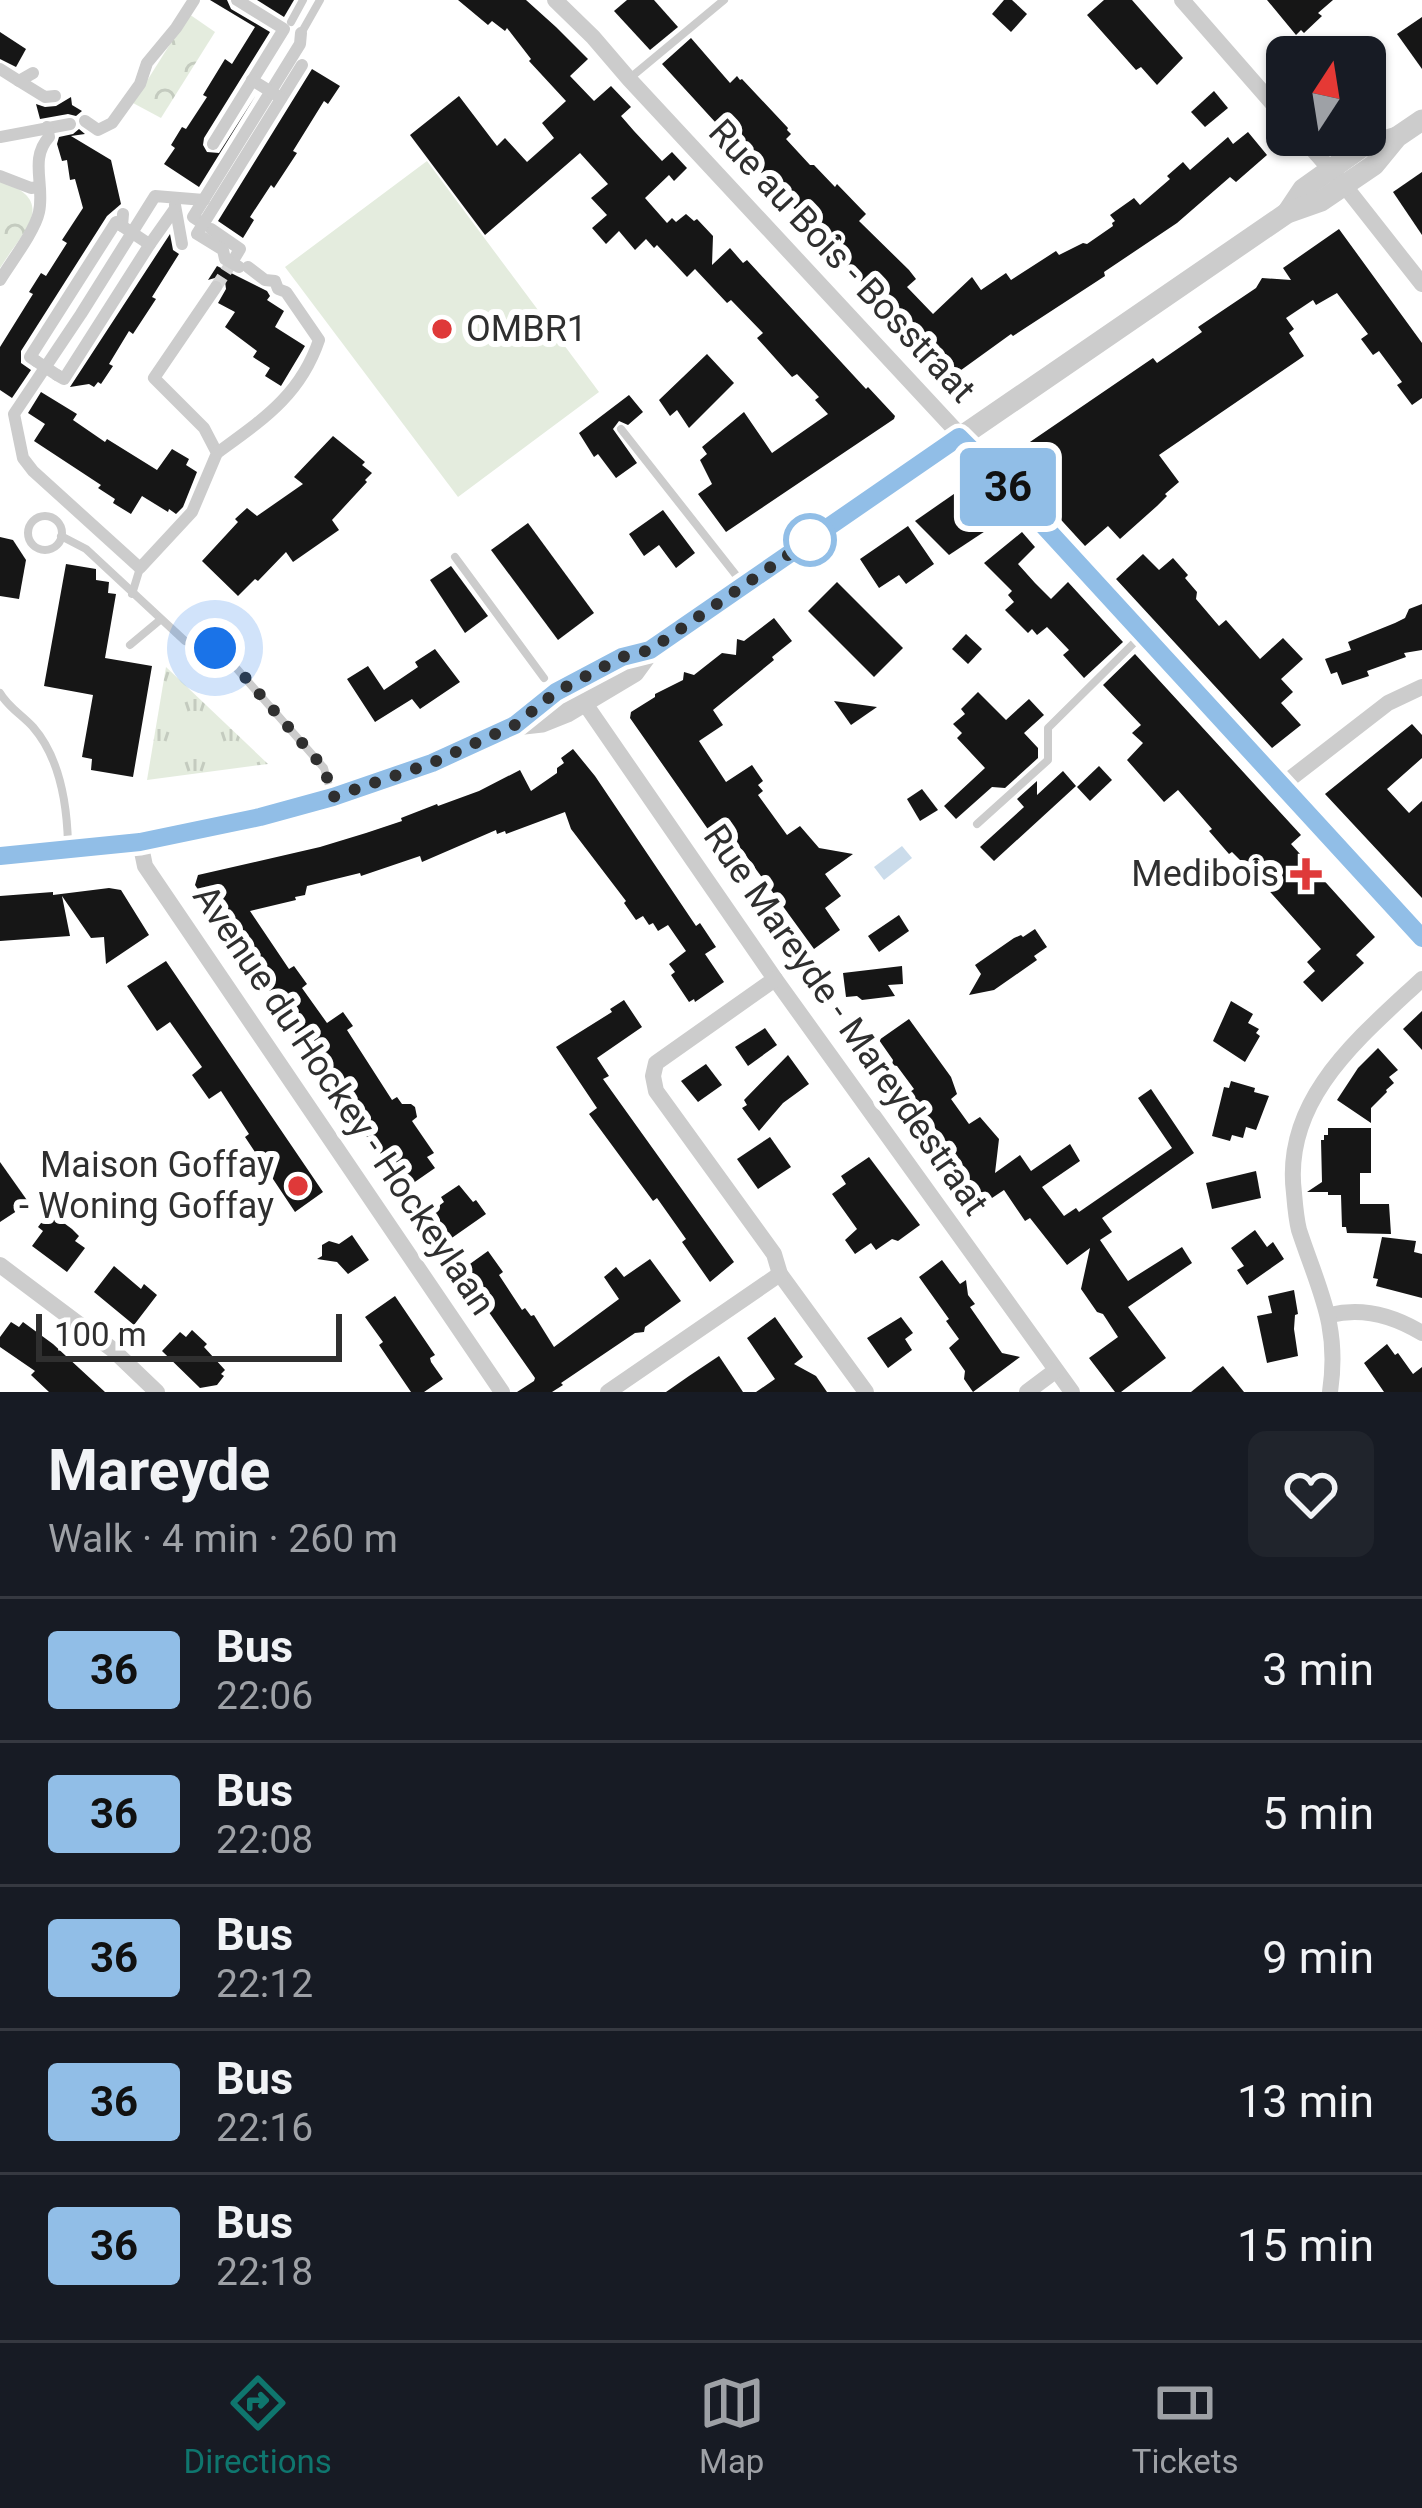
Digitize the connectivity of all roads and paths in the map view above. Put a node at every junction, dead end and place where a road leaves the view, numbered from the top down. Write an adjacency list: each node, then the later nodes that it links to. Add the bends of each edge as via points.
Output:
1 (194, 0): 18 (street, via 112,123)
2 (237, 0): 13 (street, via 284,29)
3 (304, 0): 10 (lane)
4 (320, 0): 10 (lane)
5 (555, 0): 9 (street, Rue au Bois - Bosstraat)
6 (587, 0): 9 (street)
7 (724, 0): 12 (lane)
8 (1182, 0): 15 (street)
9 (571, 16): 12 (street, Rue au Bois - Bosstraat)
10 (298, 28): 25 (street, via 300,44)
11 (0, 65): 14 (street, via 33,73 19,81)
12 (629, 79): 34 (street, Rue au Bois - Bosstraat)
13 (252, 80): 16 (street, bridge); 20 (street)
14 (55, 96)
15 (1266, 96)
16 (281, 98): 28 (street); 28 (street, via 302,65)
17 (1422, 120): 23 (street, via 1374,165)
18 (47, 128): 19 (street); 24 (street)
19 (0, 137)
20 (213, 144)
21 (1318, 156): 23 (street)
22 (0, 176): 24 (street)
23 (1337, 177): 31 (street); 34 (street, via 1316,205 1287,212)
24 (39, 188): 30 (street, via 39,214)
25 (204, 200): 27 (street, via 155,196); 28 (street, via 193,217)
26 (175, 212): 26 (street, via 182,244); 28 (street); 29 (street)
27 (122, 220): 29 (street, bridge); 29 (street, bridge, via 30,357 64,379); 38 (street, via 14,414 22,458)
28 (203, 230): 35 (street, via 241,249 239,264 286,292 319,340 278,408)
29 (148, 243)
30 (0, 280)
31 (1422, 284)
32 (216, 287): 35 (street, via 154,378 204,428)
33 (621, 429): 39 (lane)
34 (959, 437): 39 (street); 42 (street, Rue au Bois - Bosstraat)
35 (217, 453): 38 (street, via 192,512)
36 (62, 536): 36 (lane, via 48,517 28,530 42,550); 40 (lane)
37 (455, 557): 44 (lane)
38 (140, 568): 40 (lane)
39 (744, 586): 47 (street, via 650,650 622,657)
40 (132, 594): 41 (lane)
41 (160, 620): 43 (lane); 49 (lane, via 185,641 223,652 324,768)
42 (1142, 635): 48 (street, Rue au Bois - Bosstraat); 50 (lane, via 1048,728 1048,760)
43 (130, 645)
44 (544, 678)
45 (1422, 687): 48 (street, via 1388,703)
46 (0, 693): 52 (lane, via 53,756)
47 (578, 693): 49 (street, via 536,705 515,725 432,763); 56 (street, Rue Mareyde - Mareydestraat)
48 (1282, 785): 54 (street, Rue au Bois - Bosstraat)
49 (333, 797): 51 (street)
50 (977, 824)
51 (140, 842): 52 (street); 63 (street, Avenue du Hockey - Hockeylaan, via 146,866)
52 (68, 849): 53 (street)
53 (4, 854)
54 (1422, 938)
55 (1422, 979): 59 (street, via 1353,1043 1314,1094 1297,1133 1298,1226)
56 (775, 980): 58 (street, via 656,1063 653,1076); 61 (street, Rue Mareyde - Mareydestraat)
57 (0, 1265): 62 (street)
58 (780, 1274): 64 (street); 65 (street)
59 (1330, 1315): 60 (street, via 1390,1317); 68 (street)
60 (1422, 1334)
61 (1055, 1371): 66 (street); 67 (street, Rue Mareyde - Mareydestraat)
62 (157, 1392)
63 (502, 1392)
64 (608, 1392)
65 (866, 1392)
66 (1027, 1392)
67 (1072, 1392)
68 (1330, 1392)

